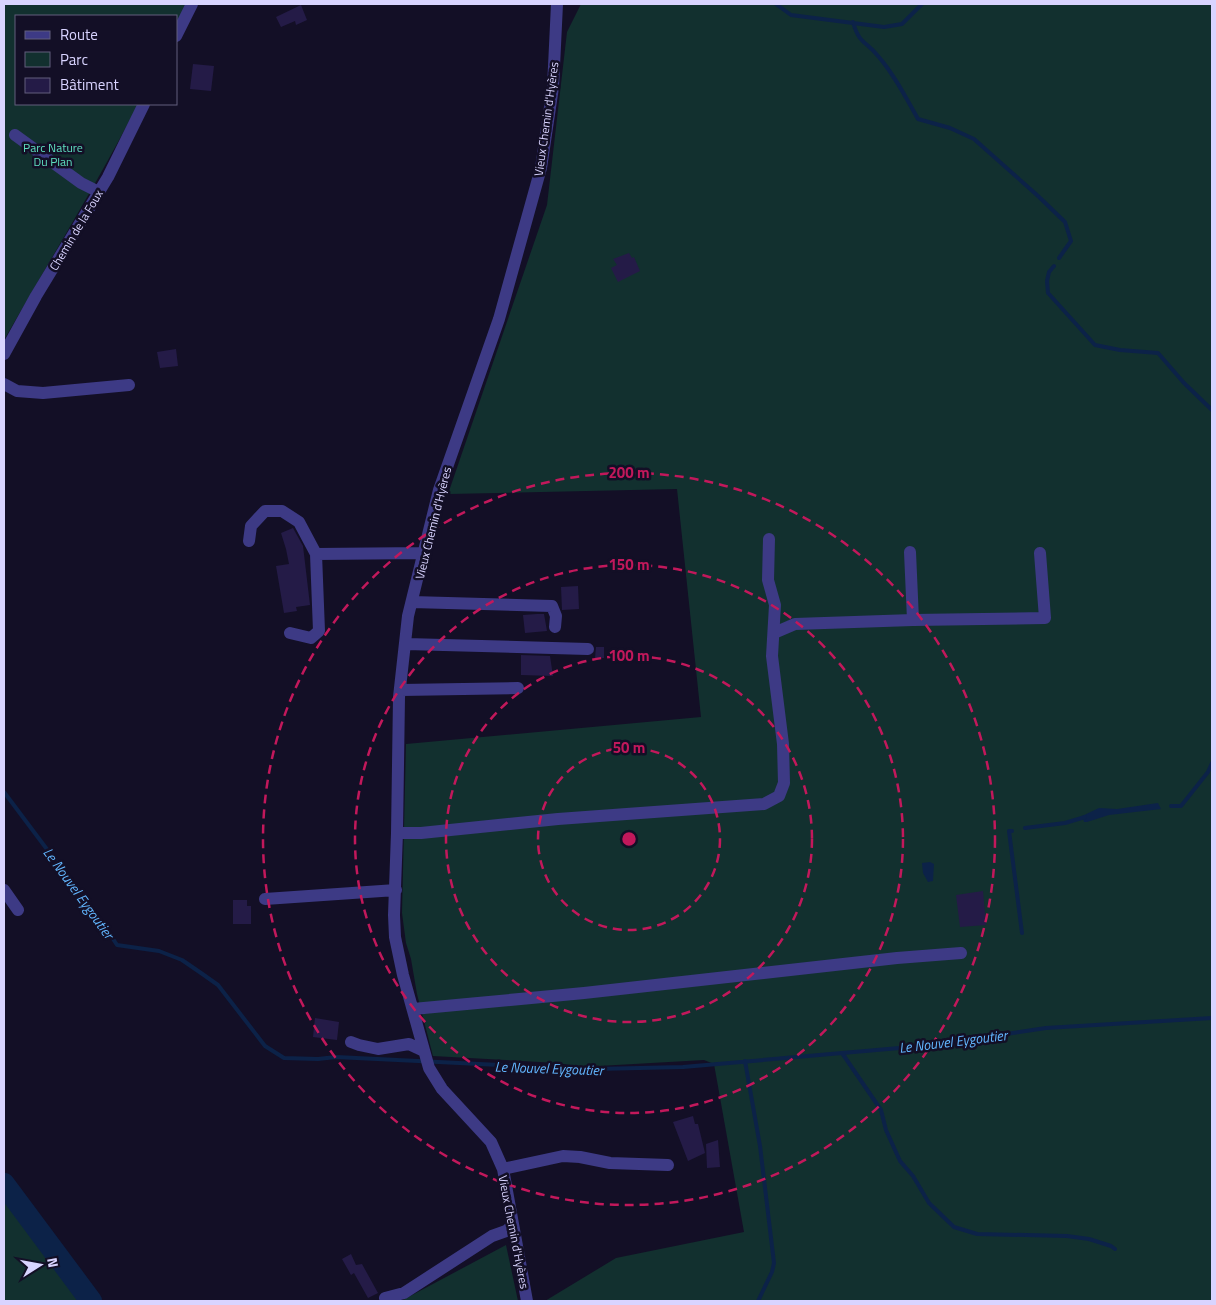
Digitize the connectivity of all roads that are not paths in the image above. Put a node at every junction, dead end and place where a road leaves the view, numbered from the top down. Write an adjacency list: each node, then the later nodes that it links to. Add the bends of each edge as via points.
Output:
1 (192, 4): 3 (street)
2 (558, 4): 13 (street, Vieux Chemin d'Hyères, via 553,87 540,168 499,319 440,490)
3 (178, 32)
4 (144, 105): 6 (street, Chemin de la Foux)
5 (15, 135): 6 (street, via 81,183)
6 (99, 192): 7 (street, Chemin de la Foux)
7 (4, 354)
8 (4, 384): 9 (street, via 17,391 43,393)
9 (129, 385)
10 (769, 539): 20 (street, via 768,580 775,605)
11 (249, 541): 15 (street, via 251,526 265,511 282,511 299,522)
12 (910, 552): 17 (street)
13 (425, 553): 15 (street); 16 (street, Vieux Chemin d'Hyères)
14 (1040, 553): 17 (street, via 1045,618)
15 (316, 554): 19 (street, via 319,632 310,638)
16 (412, 602): 18 (street, via 552,606 556,616); 21 (street, Vieux Chemin d'Hyères)
17 (913, 620): 20 (street, via 795,624)
18 (555, 627)
19 (290, 633)
20 (774, 633): 25 (street, via 772,656 783,744 784,783 779,796 764,804)
21 (406, 644): 22 (street); 24 (street, Vieux Chemin d'Hyères)
22 (588, 649)
23 (518, 688): 24 (street)
24 (401, 690): 25 (street, Vieux Chemin d'Hyères)
25 (398, 833): 27 (street, Vieux Chemin d'Hyères)
26 (4, 890): 29 (street)
27 (396, 890): 28 (street); 31 (street, Vieux Chemin d'Hyères, via 395,937)
28 (266, 899)
29 (18, 910)
30 (961, 954): 31 (street, via 897,958 584,994)
31 (413, 1008): 33 (street, Vieux Chemin d'Hyères)
32 (351, 1042): 33 (street, via 378,1049 408,1044)
33 (424, 1051): 35 (street, Vieux Chemin d'Hyères, via 429,1068 442,1089 491,1142)
34 (668, 1165): 35 (street, via 610,1163 563,1156)
35 (503, 1169): 36 (street, Vieux Chemin d'Hyères)
36 (513, 1226): 37 (street, via 404,1293); 38 (street, Vieux Chemin d'Hyères)
37 (385, 1298)
38 (527, 1301)

